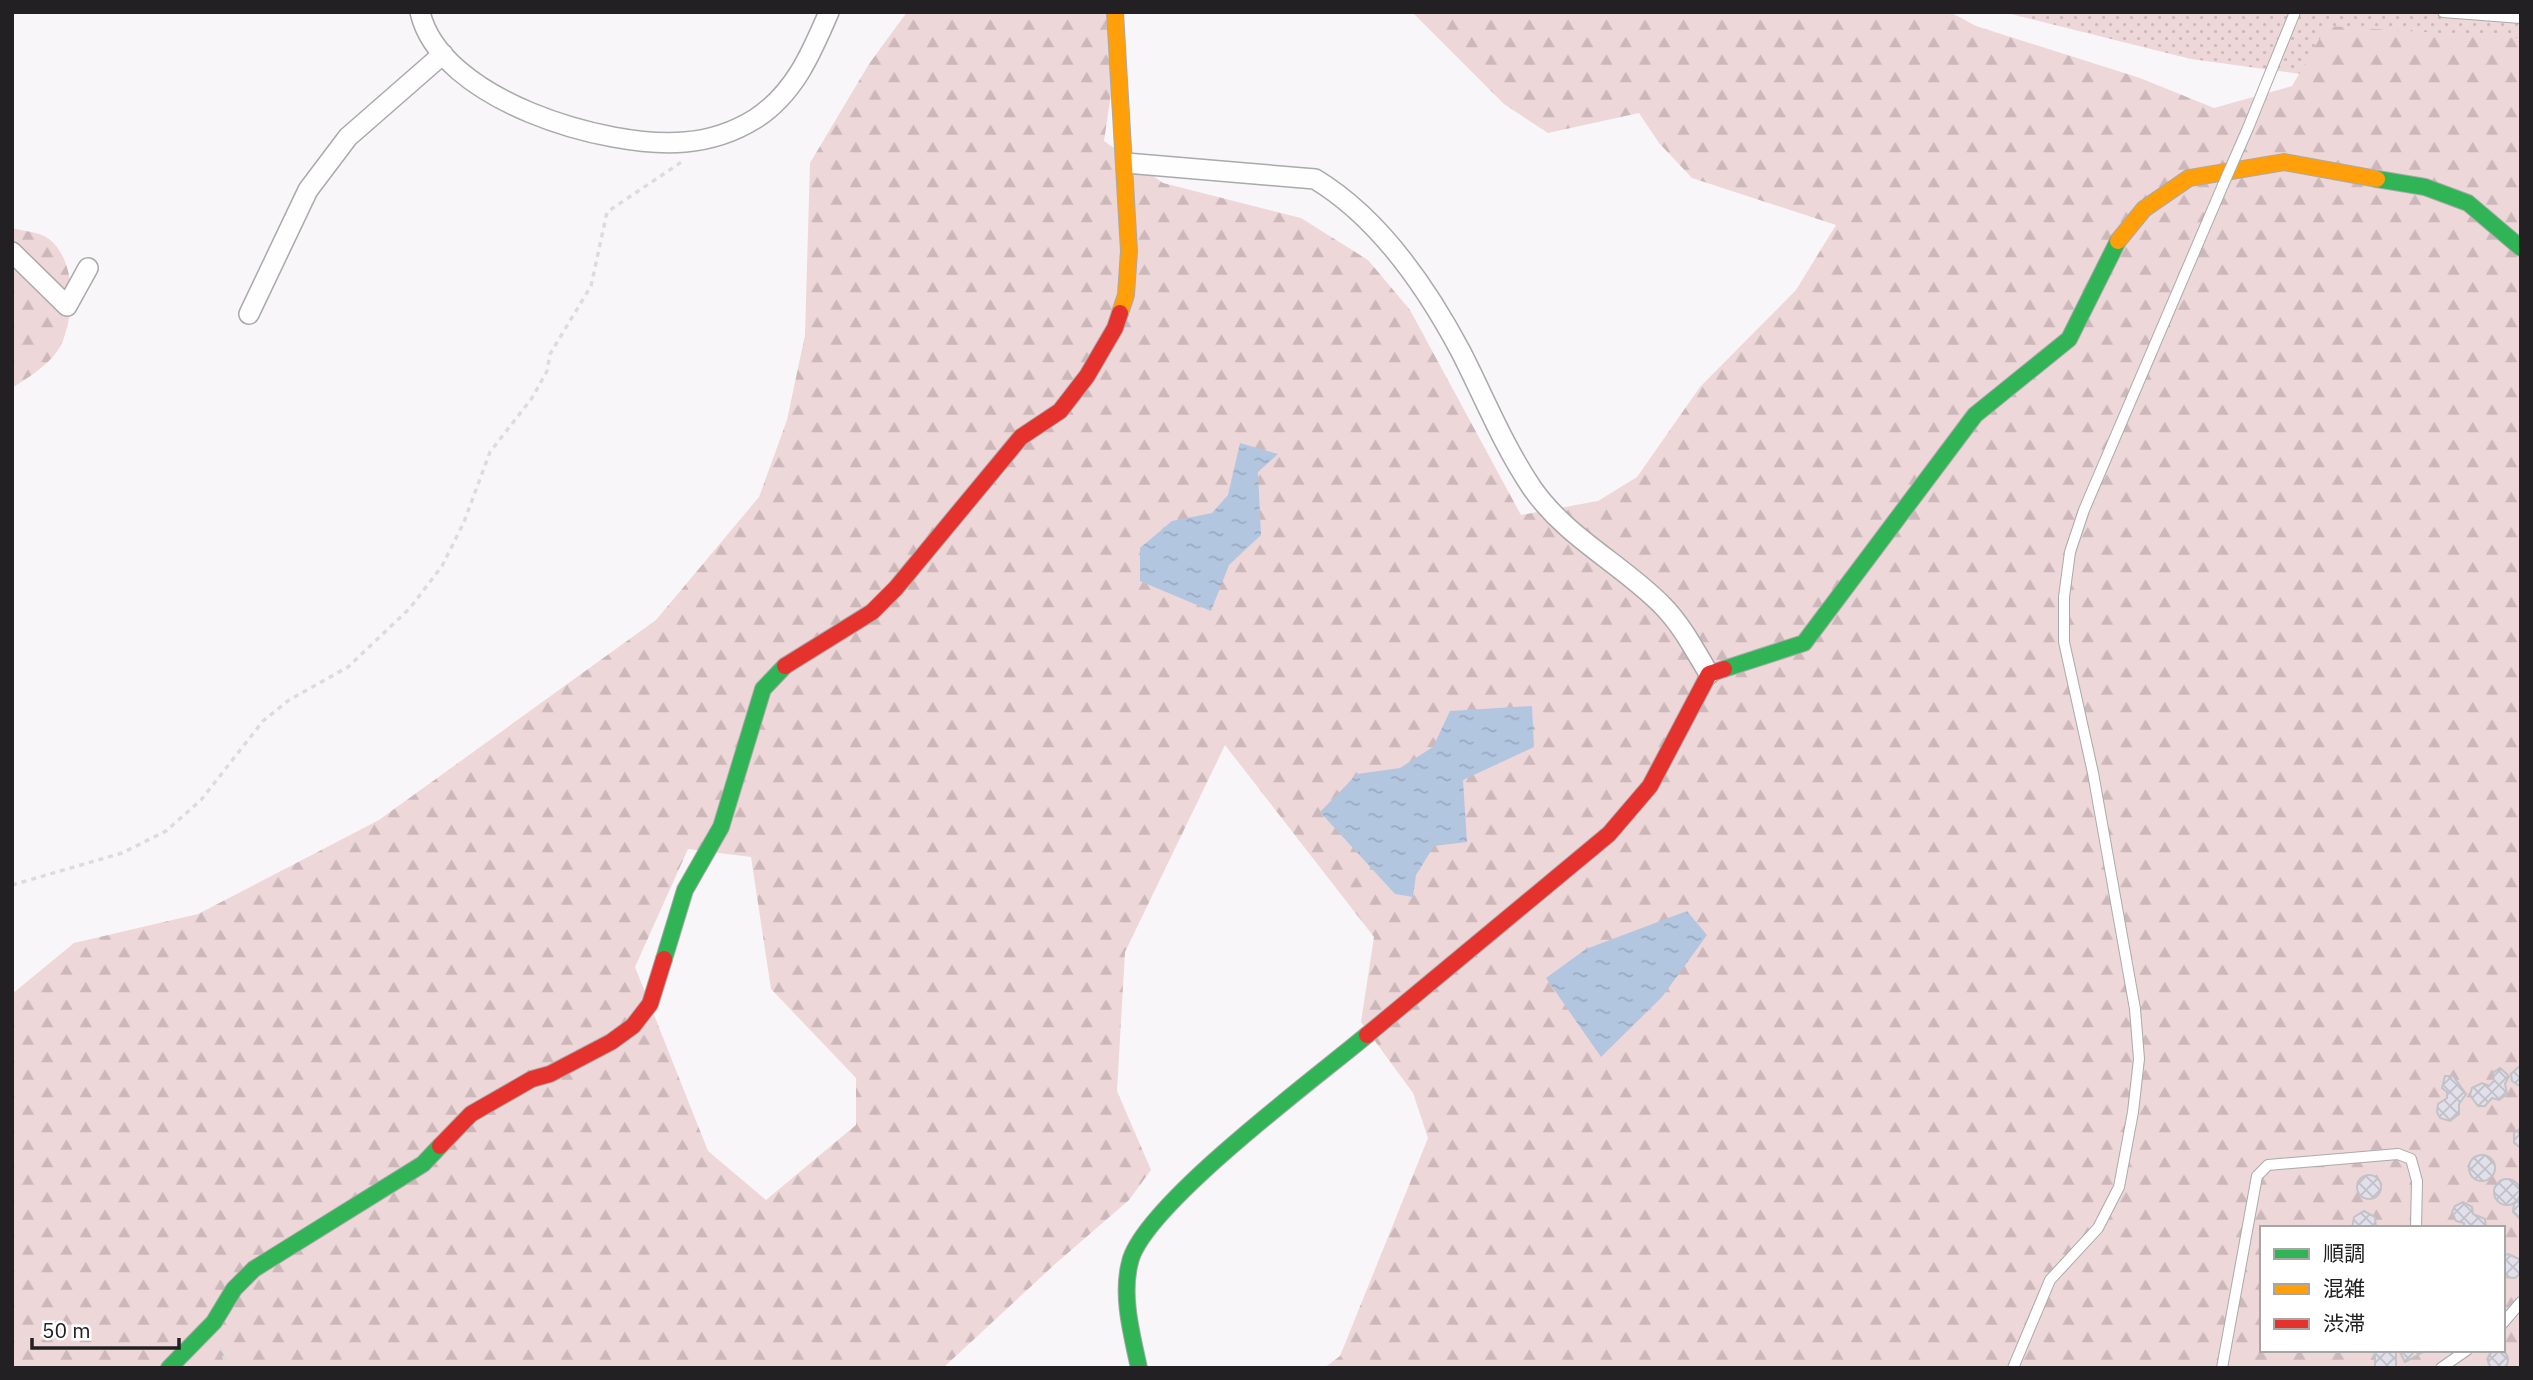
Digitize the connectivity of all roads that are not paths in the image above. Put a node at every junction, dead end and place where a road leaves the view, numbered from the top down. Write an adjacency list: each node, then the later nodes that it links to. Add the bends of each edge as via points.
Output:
1 (419, 12): 7 (street)
2 (829, 12): 7 (street, via 806,65 776,104 721,135 685,142 633,141 548,120 490,93)
3 (1115, 12): 8 (street)
4 (2295, 12): 20 (lane, bridge, via 2070,552 2064,642 2133,996 2138,1059 2119,1188 2098,1228 2050,1280)
5 (2442, 12): 6 (lane)
6 (2521, 18)
7 (443, 54): 12 (street, via 348,137 308,190)
8 (1126, 163): 13 (street, via 1315,179 1334,190 1402,260 1435,308 1532,488 1567,529 1659,602 1681,626); 18 (street, via 1129,251 1126,295 1115,328 1087,376 1059,411 1021,437 896,588 872,612 775,674 764,689 721,827 685,890 650,1004 633,1026 611,1042 471,1114 424,1164 254,1269 234,1289 214,1322)
9 (2521, 248): 13 (street, via 2468,203 2425,187 2284,162 2189,178 2137,218 2115,245 2069,339 1975,415 1804,643)
10 (12, 251): 11 (street, via 67,306)
11 (88, 268)
12 (249, 314)
13 (1709, 674): 19 (street, via 1650,786 1609,834 1166,1208 1133,1251 1129,1265 1128,1302)
14 (2416, 1226): 21 (lane, via 2417,1181 2411,1159 2398,1154 2268,1165 2257,1176)
15 (2521, 1302): 16 (lane)
16 (2505, 1321)
17 (2462, 1352): 22 (lane)
18 (169, 1368)
19 (1139, 1368)
20 (2013, 1368)
21 (2222, 1368)
22 (2441, 1368)

